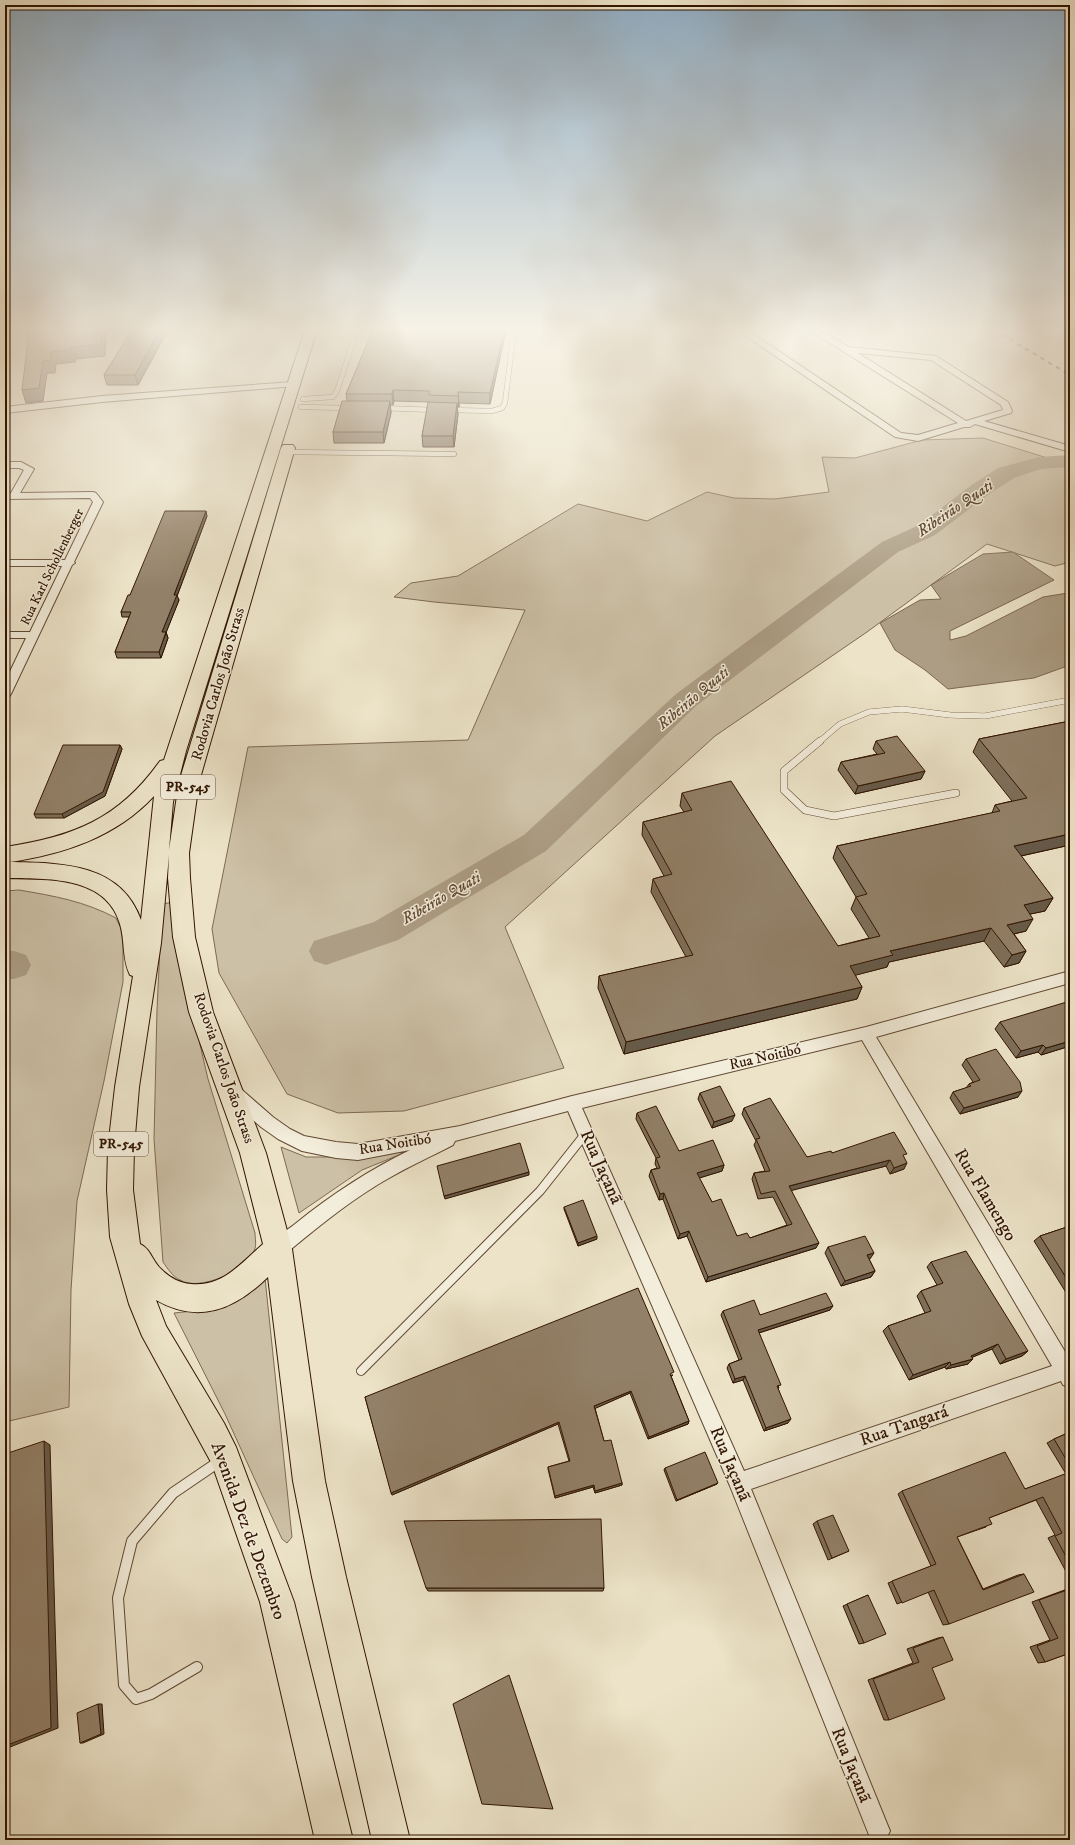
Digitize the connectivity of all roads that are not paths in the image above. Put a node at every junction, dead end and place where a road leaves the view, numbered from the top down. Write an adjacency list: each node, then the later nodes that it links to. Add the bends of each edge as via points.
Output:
1 (292, 416): 19 (highway, Rodovia Carlos João Strass / PR-545)
2 (295, 416): 9 (highway, Rodovia Carlos João Strass / PR-545)
3 (870, 416): 7 (street, via 898,435 918,438)
4 (954, 416): 7 (street)
5 (992, 416): 6 (street)
6 (976, 421): 7 (street); 8 (street)
7 (967, 424)
8 (1070, 448)
9 (287, 452): 10 (lane); 26 (highway, Rodovia Carlos João Strass / PR-545, via 193,769 179,853 184,937 201,1012)
10 (454, 454)
11 (5, 465): 12 (street, via 21,465 29,469)
12 (9, 496): 14 (street, Rua Karl Schollenberger, via 94,495 98,502)
13 (5, 562): 14 (street)
14 (70, 563): 15 (street, Rua Karl Schollenberger)
15 (34, 635): 16 (street); 17 (street, Rua Karl Schollenberger)
16 (5, 636)
17 (5, 694)
18 (1070, 700): 20 (lane, via 985,716 950,715 902,708 869,712 840,724 784,771 784,790 805,810 834,816)
19 (176, 751): 21 (highway, via 161,777 149,791 116,819 78,839 51,847); 24 (highway, Rodovia Carlos João Strass / PR-545, via 163,802 150,943)
20 (956, 793)
21 (5, 855)
22 (5, 870): 24 (highway, via 70,874 98,882 117,896 129,915 133,928)
23 (1070, 977): 25 (street, Rua Noitibó)
24 (141, 998): 30 (highway, Rodovia Carlos João Strass / PR-545, via 127,1086 121,1148 120,1190)
25 (866, 1033): 27 (street, Rua Noitibó); 33 (street, Rua Flamengo)
26 (229, 1089): 28 (street, Rua Noitibó, via 284,1134 318,1147 358,1152); 31 (highway, Rodovia Carlos João Strass / PR-545, via 253,1153)
27 (572, 1103): 28 (street, Rua Noitibó); 29 (street, Rua Jaçanã)
28 (460, 1133): 31 (street, Rua Noitibó, via 358,1188 317,1216)
29 (586, 1133): 32 (lane, via 540,1191); 35 (street, Rua Jaçanã)
30 (124, 1237): 31 (highway, via 152,1280 181,1297 196,1299 224,1293); 34 (highway, Avenida Dez de Dezembro, via 143,1304 156,1336)
31 (278, 1249): 39 (highway, via 309,1481 328,1577)
32 (361, 1371)
33 (1068, 1372): 35 (street, Rua Tangará)
34 (225, 1458): 36 (lane, via 173,1493 132,1541 118,1598 124,1685 136,1699 151,1694); 38 (highway, Avenida Dez de Dezembro, via 277,1602)
35 (739, 1483): 37 (street, Rua Jaçanã)
36 (198, 1667)
37 (878, 1831)
38 (334, 1840)
39 (391, 1840)

